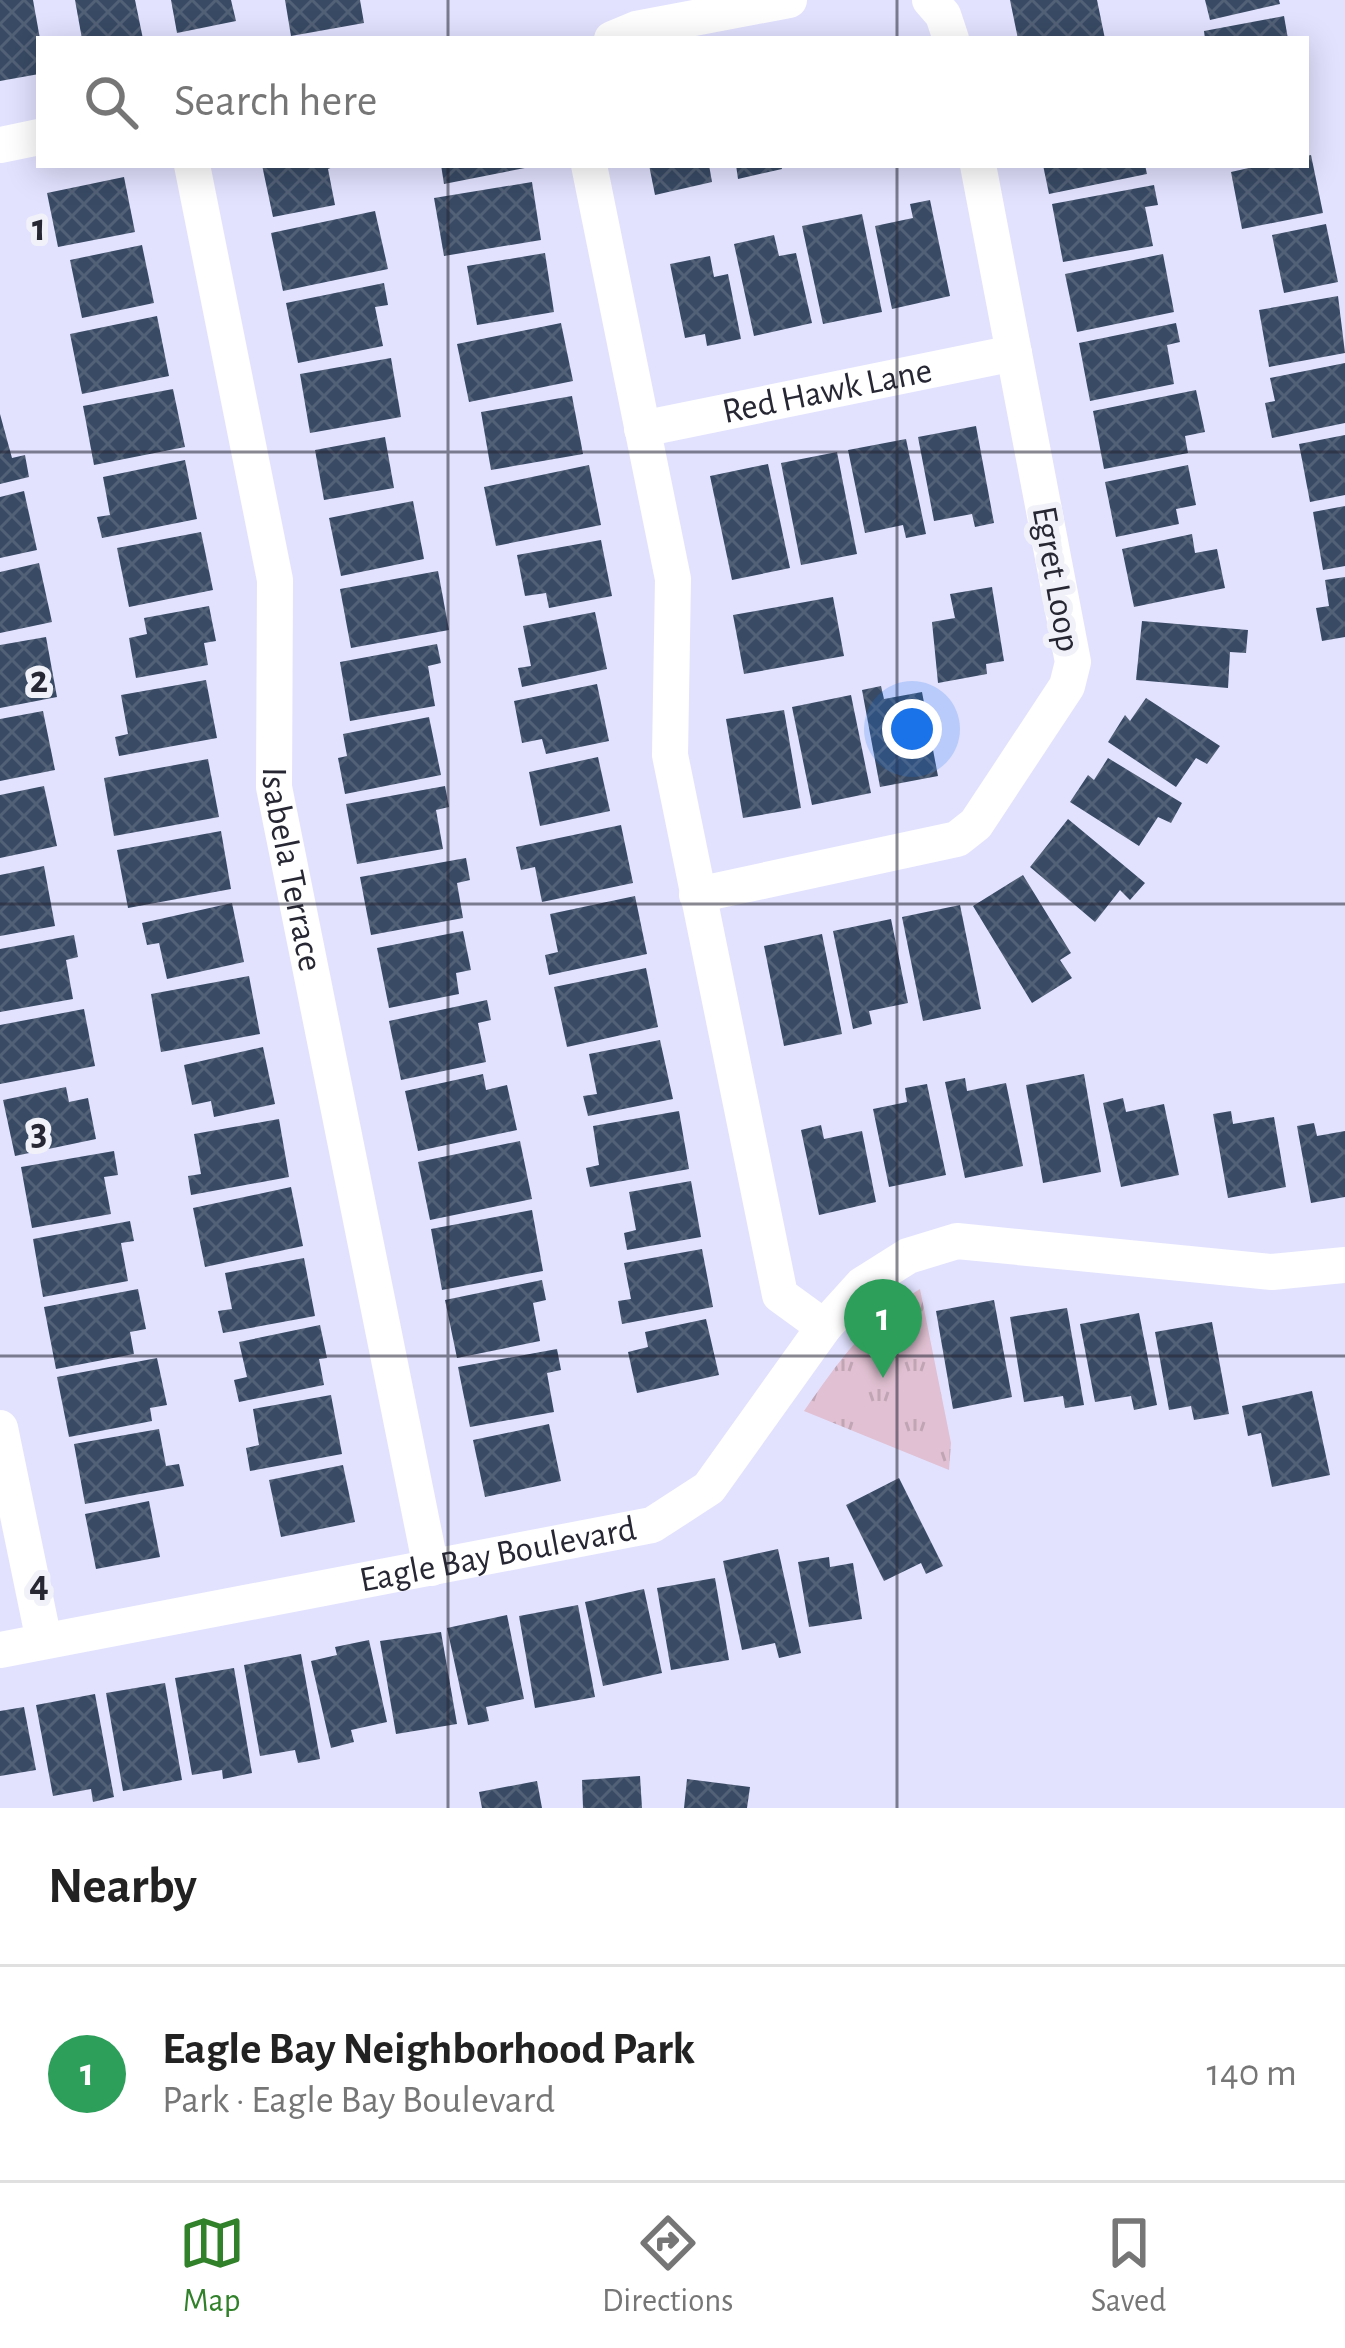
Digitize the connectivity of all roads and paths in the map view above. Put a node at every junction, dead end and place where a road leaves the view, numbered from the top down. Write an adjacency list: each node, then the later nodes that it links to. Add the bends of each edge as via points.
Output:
1 (789, 0): 3 (street)
2 (930, 0): 4 (street)
3 (619, 36)
4 (950, 36)
5 (36, 138): 6 (street)
6 (0, 145)
7 (192, 168): 16 (street, Isabela Terrace, via 275,580 274,787)
8 (591, 168): 11 (street)
9 (979, 168): 10 (street, Egret Loop)
10 (1014, 353): 11 (street, Red Hawk Lane); 12 (street, Egret Loop, via 1073,662 1067,686 976,824 957,839)
11 (641, 429): 12 (street, via 673,580 670,755)
12 (697, 895): 14 (street, via 780,1295)
13 (1327, 1267): 14 (street, Eagle Bay Boulevard, via 1272,1272 957,1241 908,1256 862,1285)
14 (824, 1327): 16 (street, Eagle Bay Boulevard, via 709,1488 652,1525)
15 (0, 1428): 17 (street)
16 (431, 1568): 17 (street, Eagle Bay Boulevard)
17 (44, 1641): 18 (street, Eagle Bay Boulevard)
18 (0, 1650)

